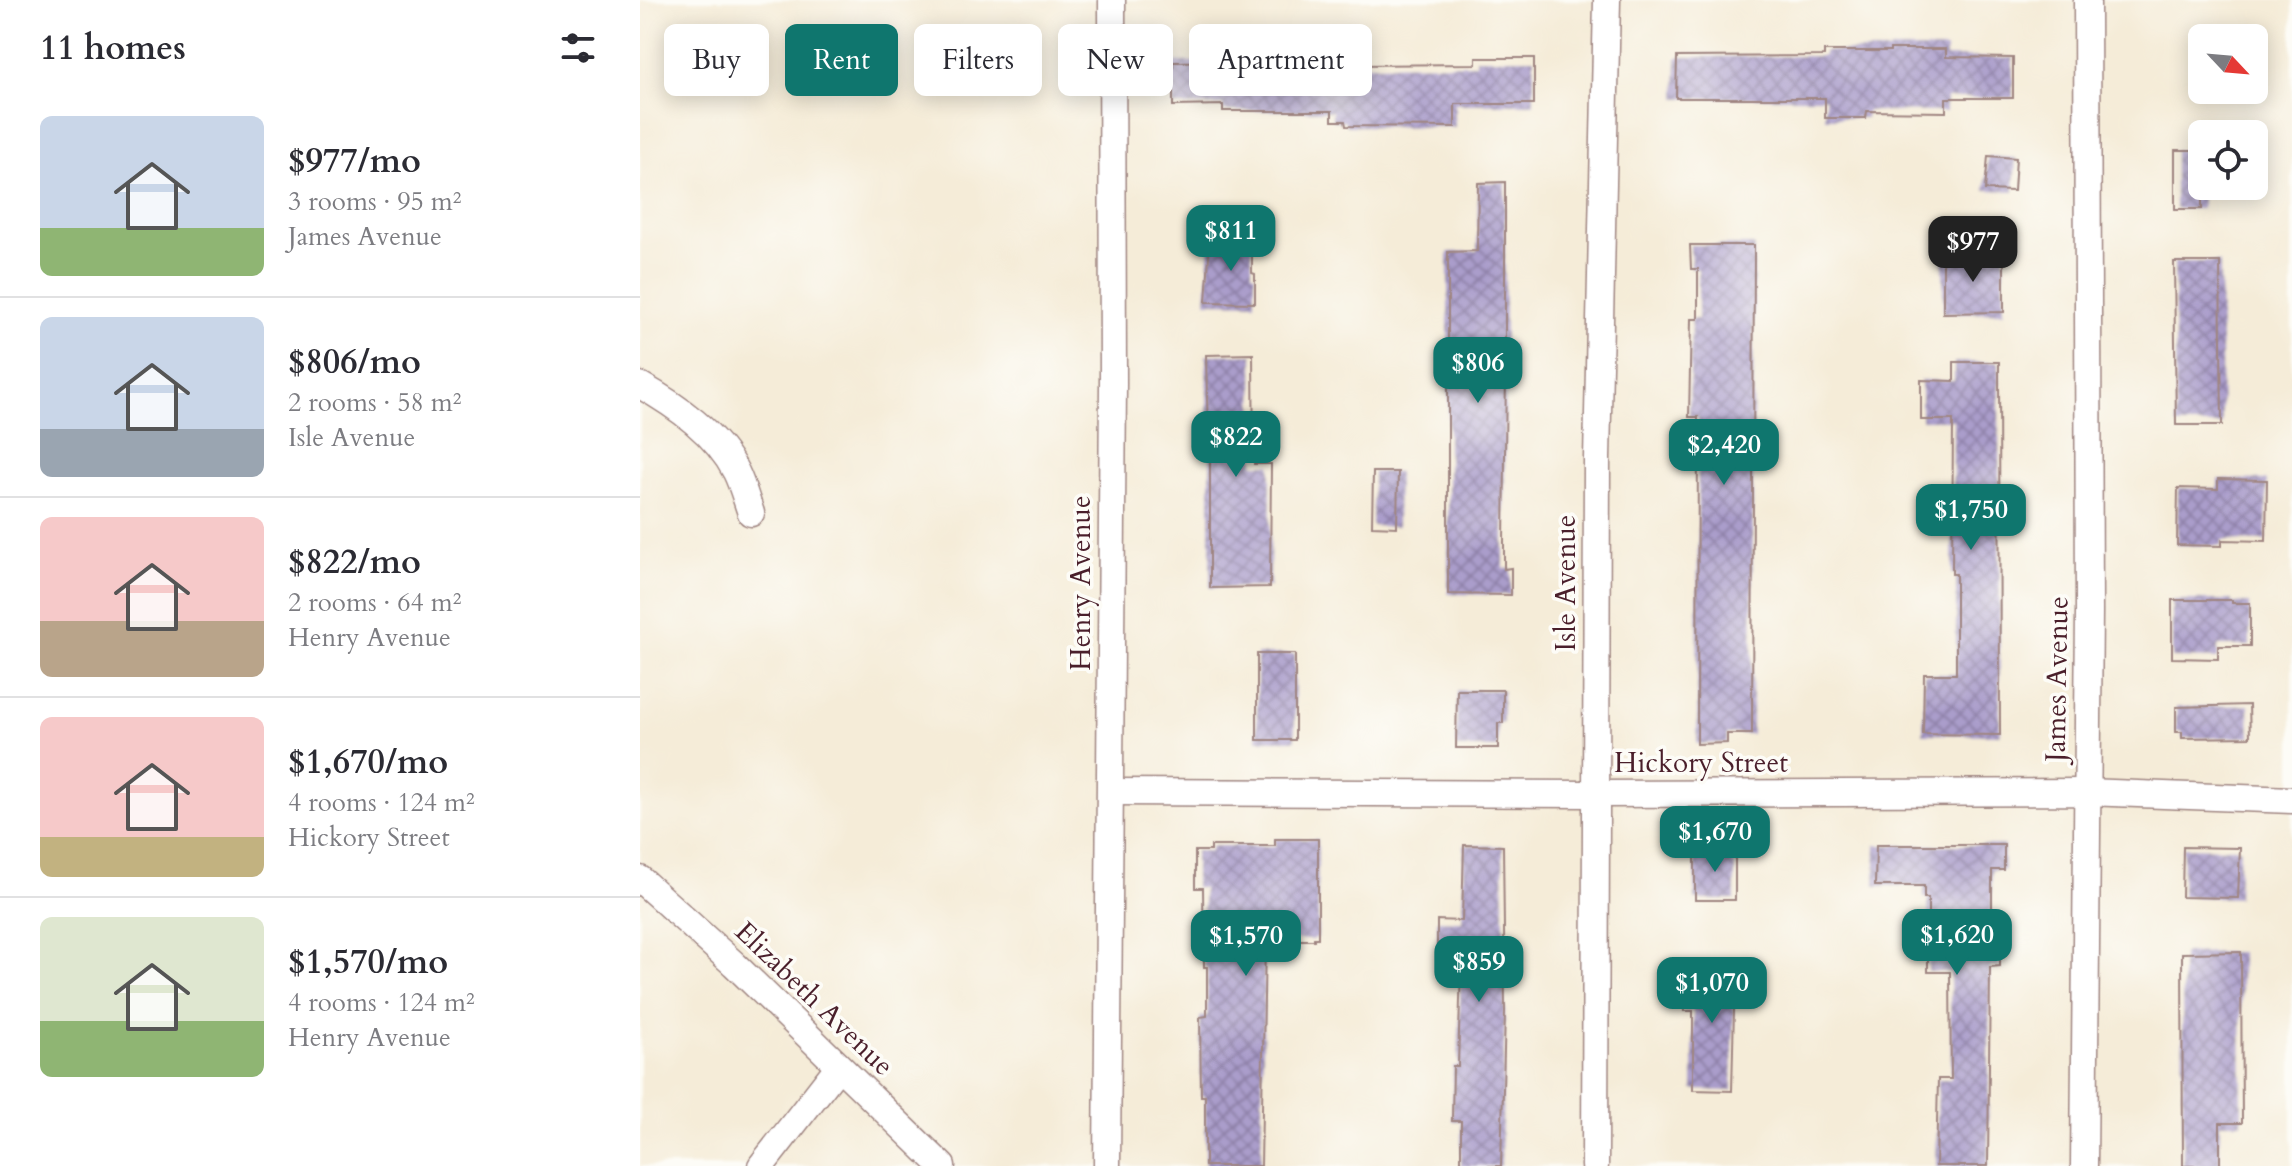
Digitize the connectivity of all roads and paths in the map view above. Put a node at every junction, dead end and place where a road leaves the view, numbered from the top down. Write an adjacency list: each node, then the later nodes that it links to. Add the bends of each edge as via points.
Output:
1 (1112, 0): 6 (street, Henry Avenue)
2 (1607, 0): 8 (street, Isle Avenue, via 1597,459)
3 (2087, 0): 7 (street, James Avenue)
4 (640, 385): 5 (street, via 666,399 722,449)
5 (751, 513)
6 (1111, 792): 8 (street, Hickory Street); 14 (street, Henry Avenue)
7 (2087, 792): 8 (street, Hickory Street); 9 (street, Hickory Street); 16 (street, James Avenue)
8 (1598, 794): 15 (street, Isle Avenue)
9 (2292, 800)
10 (640, 879): 11 (street, Elizabeth Avenue)
11 (838, 1067): 12 (street); 13 (street, Elizabeth Avenue)
12 (761, 1166)
13 (942, 1166)
14 (1107, 1166)
15 (1595, 1166)
16 (2084, 1166)

